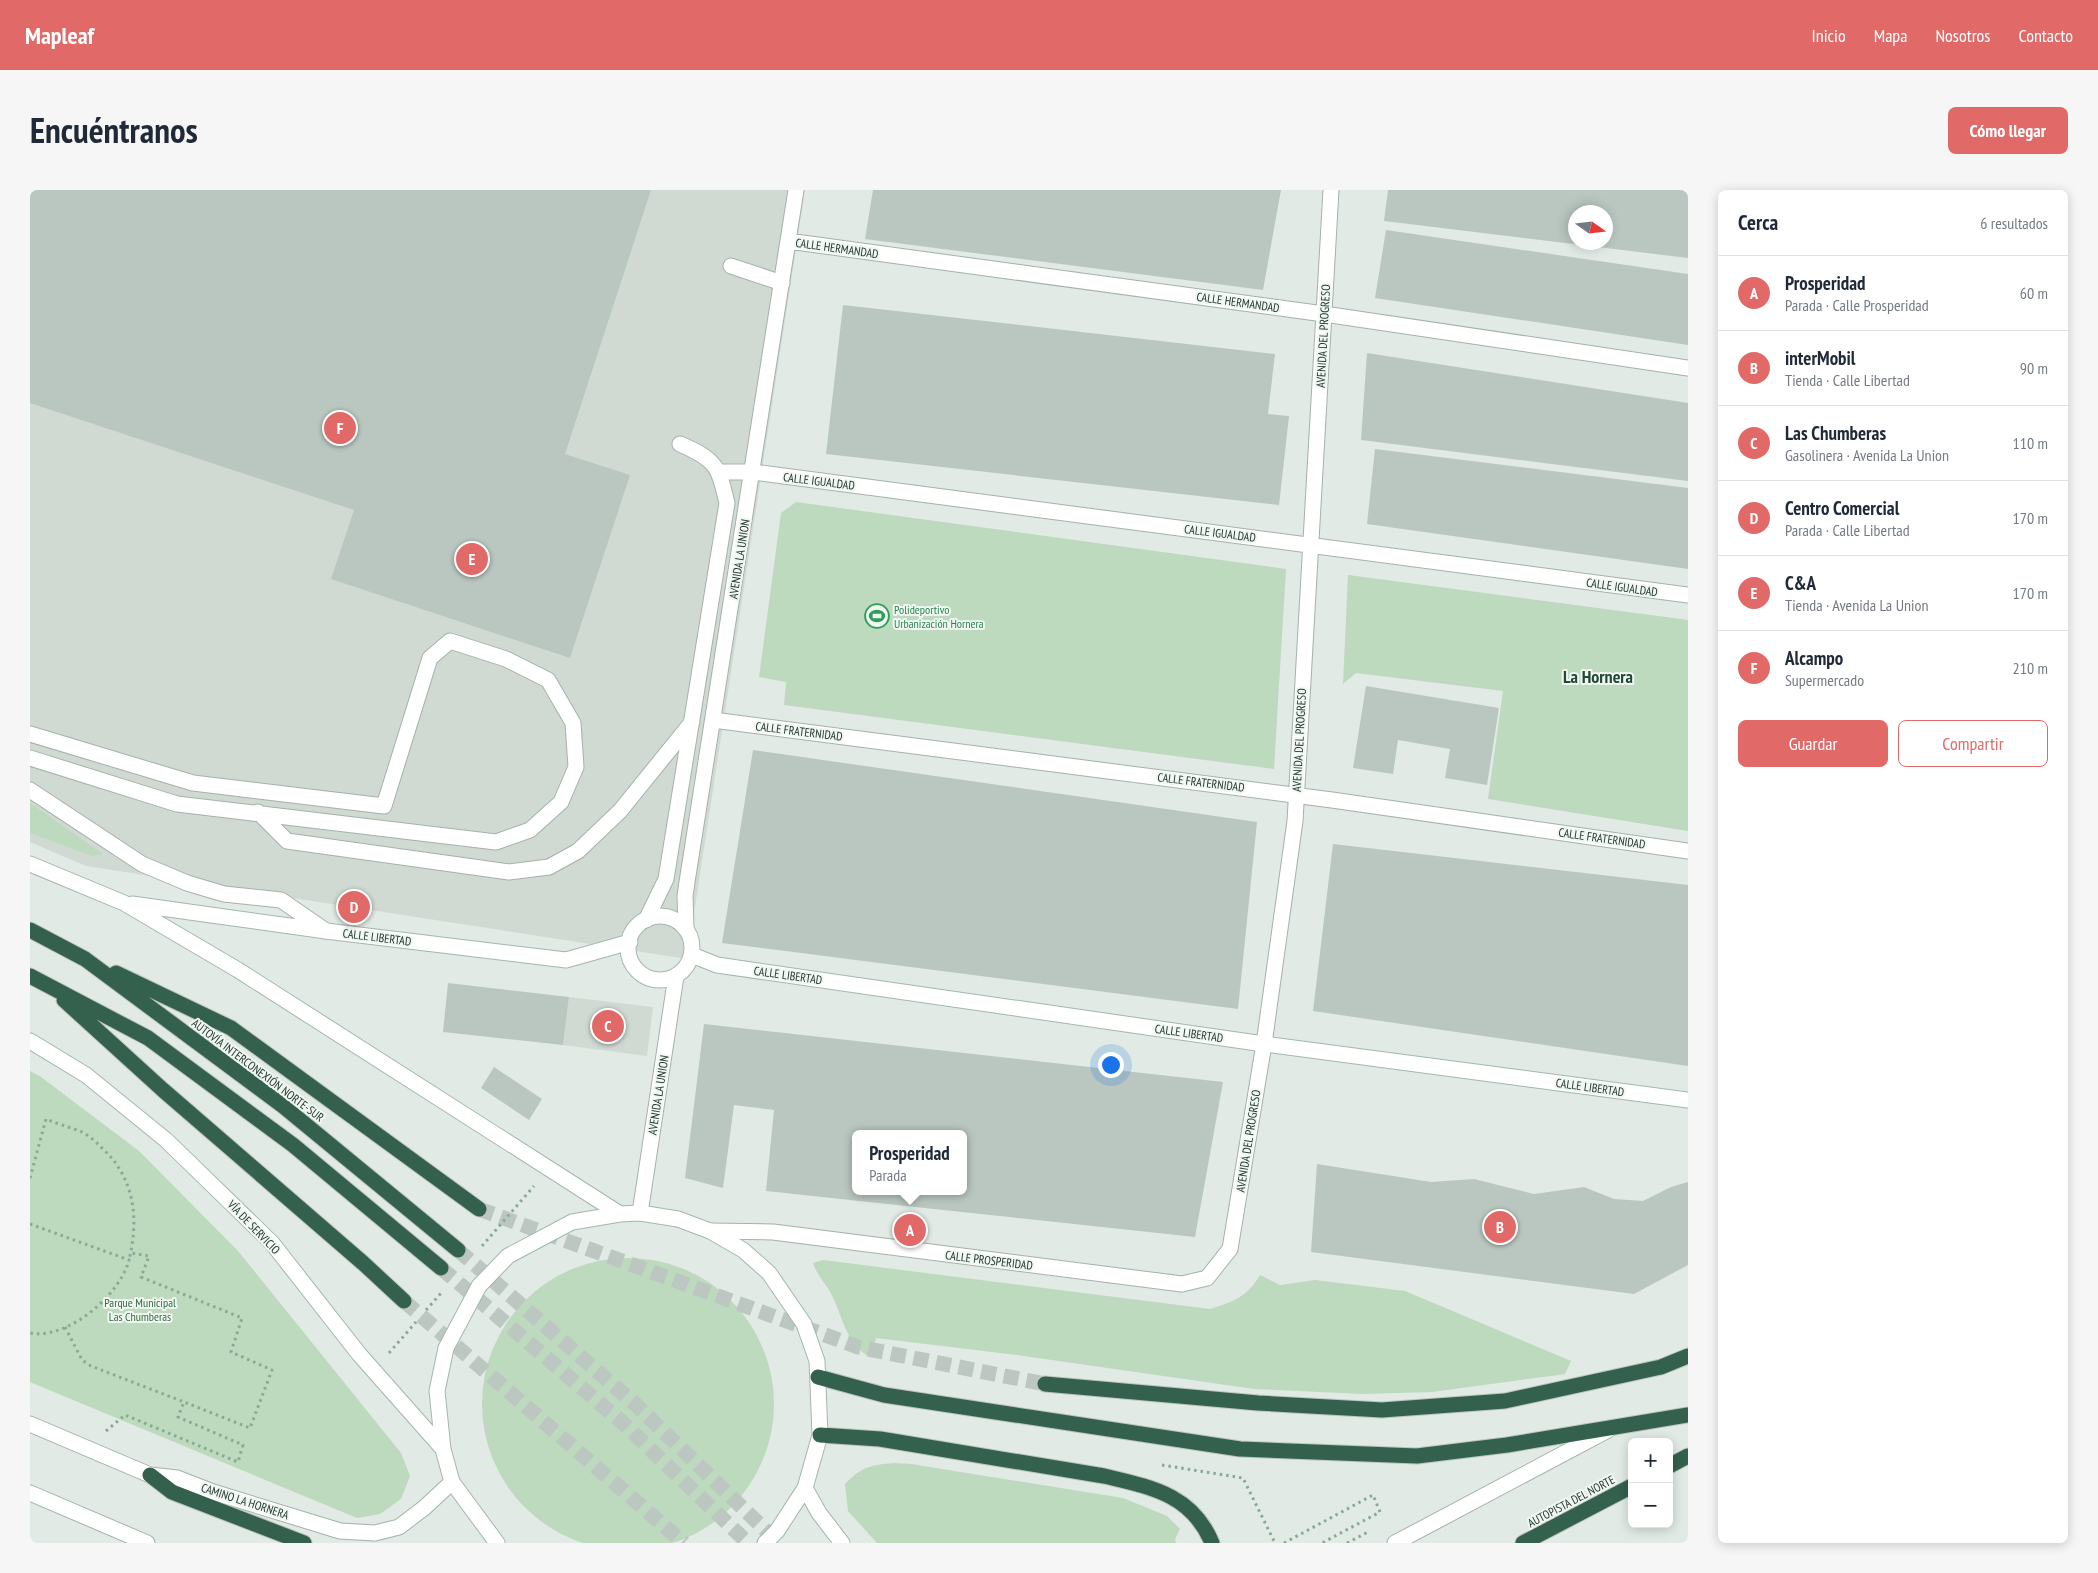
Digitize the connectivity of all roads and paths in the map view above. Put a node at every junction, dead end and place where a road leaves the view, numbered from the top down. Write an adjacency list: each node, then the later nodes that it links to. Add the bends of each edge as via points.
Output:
1 (796, 190): 3 (street, AVENIDA LA UNION)
2 (1331, 190): 6 (street, AVENIDA DEL PROGRESO)
3 (788, 241): 5 (street, AVENIDA LA UNION); 6 (street, CALLE HERMANDAD)
4 (731, 266): 5 (street)
5 (782, 283): 10 (street, AVENIDA LA UNION)
6 (1324, 314): 7 (street, CALLE HERMANDAD); 11 (street, AVENIDA DEL PROGRESO)
7 (1688, 368)
8 (680, 444): 9 (street, via 703,454)
9 (720, 472): 10 (street, CALLE IGUALDAD); 14 (street, via 727,503)
10 (753, 472): 11 (street, CALLE IGUALDAD); 13 (street, AVENIDA LA UNION)
11 (1310, 545): 12 (street, CALLE IGUALDAD); 18 (street, AVENIDA DEL PROGRESO)
12 (1688, 595)
13 (713, 720): 18 (street, CALLE FRATERNIDAD); 24 (street, AVENIDA LA UNION, via 685,896)
14 (692, 722): 19 (street, via 620,811 578,851 549,867 509,872 287,841); 23 (street, via 666,878)
15 (30, 734): 19 (street, via 193,783 384,806 430,658 450,641 506,660 548,680 573,723 576,766 561,802 530,830 496,842)
16 (30, 758): 19 (street, via 176,804)
17 (30, 790): 26 (street, via 142,864 187,884 224,894 282,900)
18 (1296, 796): 20 (street, CALLE FRATERNIDAD); 34 (street, AVENIDA DEL PROGRESO)
19 (258, 812)
20 (1688, 851)
21 (30, 864): 22 (street)
22 (124, 903): 26 (street, CALLE LIBERTAD); 39 (street, via 310,1015)
23 (646, 920): 24 (street, via 666,917); 27 (street, via 637,926)
24 (686, 929): 28 (street)
25 (30, 930): 29 (highway, AUTOVÍA INTERCONEXIÓN NORTE-SUR)
26 (326, 931): 27 (street, CALLE LIBERTAD, via 566,960)
27 (630, 942): 31 (street, via 629,956 641,974 661,980)
28 (692, 955): 31 (street, via 688,965); 34 (street, CALLE LIBERTAD, via 717,965)
29 (85, 959): 37 (highway, via 231,1028); 42 (highway, AUTOVÍA INTERCONEXIÓN NORTE-SUR, via 283,1106)
30 (30, 976): 32 (highway)
31 (676, 976): 38 (street, AVENIDA LA UNION)
32 (48, 985): 45 (highway, via 148,1038 293,1145); 47 (highway)
33 (30, 1041): 59 (street, VÍA DE SERVICIO, via 86,1075 166,1140 272,1243 359,1354)
34 (1264, 1044): 35 (street, CALLE LIBERTAD); 46 (street, AVENIDA DEL PROGRESO, via 1230,1249)
35 (1688, 1100)
36 (30, 1178): 43 (path, via 46,1119 83,1132 120,1167 127,1181 135,1225)
37 (479, 1209)
38 (640, 1213): 39 (street); 41 (street, via 678,1220)
39 (620, 1214): 59 (street, via 572,1222 508,1256 480,1286 446,1348 437,1391)
40 (30, 1224): 44 (path)
41 (710, 1231): 46 (street, CALLE PROSPERIDAD, via 774,1232 1182,1284); 51 (street, via 743,1250 769,1273 804,1324 817,1361)
42 (458, 1250)
43 (131, 1253): 44 (path); 53 (path, via 149,1256 141,1276 242,1318 231,1352 272,1370 250,1428)
44 (129, 1260): 48 (path, via 124,1274 105,1300 86,1316)
45 (440, 1268)
46 (1207, 1278)
47 (404, 1301)
48 (65, 1327): 49 (path); 53 (path, via 82,1360 91,1366)
49 (30, 1333)
50 (1688, 1356): 52 (highway, via 1661,1367 1505,1401 1382,1410 1258,1403)
51 (818, 1377): 56 (highway, via 884,1395 1240,1449 1417,1456); 57 (street)
52 (1045, 1384)
53 (184, 1402): 58 (path, via 178,1417 244,1444 238,1462 125,1414)
54 (1688, 1414): 56 (highway)
55 (30, 1424): 58 (street, CAMINO LA HORNERA)
56 (1609, 1429): 81 (street)
57 (820, 1435): 64 (street); 74 (highway, via 880,1439 1131,1482 1161,1491 1186,1505)
58 (86, 1448): 62 (street, CAMINO LA HORNERA)
59 (444, 1449): 63 (street)
60 (1688, 1456): 61 (highway)
61 (1673, 1464)
62 (150, 1475): 63 (street, CAMINO LA HORNERA, via 177,1478 340,1531 375,1533 399,1527); 70 (highway, via 172,1492)
63 (452, 1482): 71 (street)
64 (805, 1488): 72 (street, via 777,1531); 73 (street, via 818,1513)
65 (1628, 1488): 82 (highway, AUTOPISTA DEL NORTE)
66 (30, 1493): 69 (street)
67 (1368, 1532): 80 (path)
68 (1272, 1536): 75 (path)
69 (147, 1543)
70 (304, 1543)
71 (497, 1543)
72 (765, 1543)
73 (842, 1543)
74 (1212, 1543)
75 (1275, 1543)
76 (1284, 1543): 79 (path, via 1373,1495 1380,1512)
77 (1288, 1543): 78 (path, via 1293,1540)
78 (1294, 1543)
79 (1322, 1543)
80 (1347, 1543)
81 (1395, 1543)
82 (1523, 1543)

